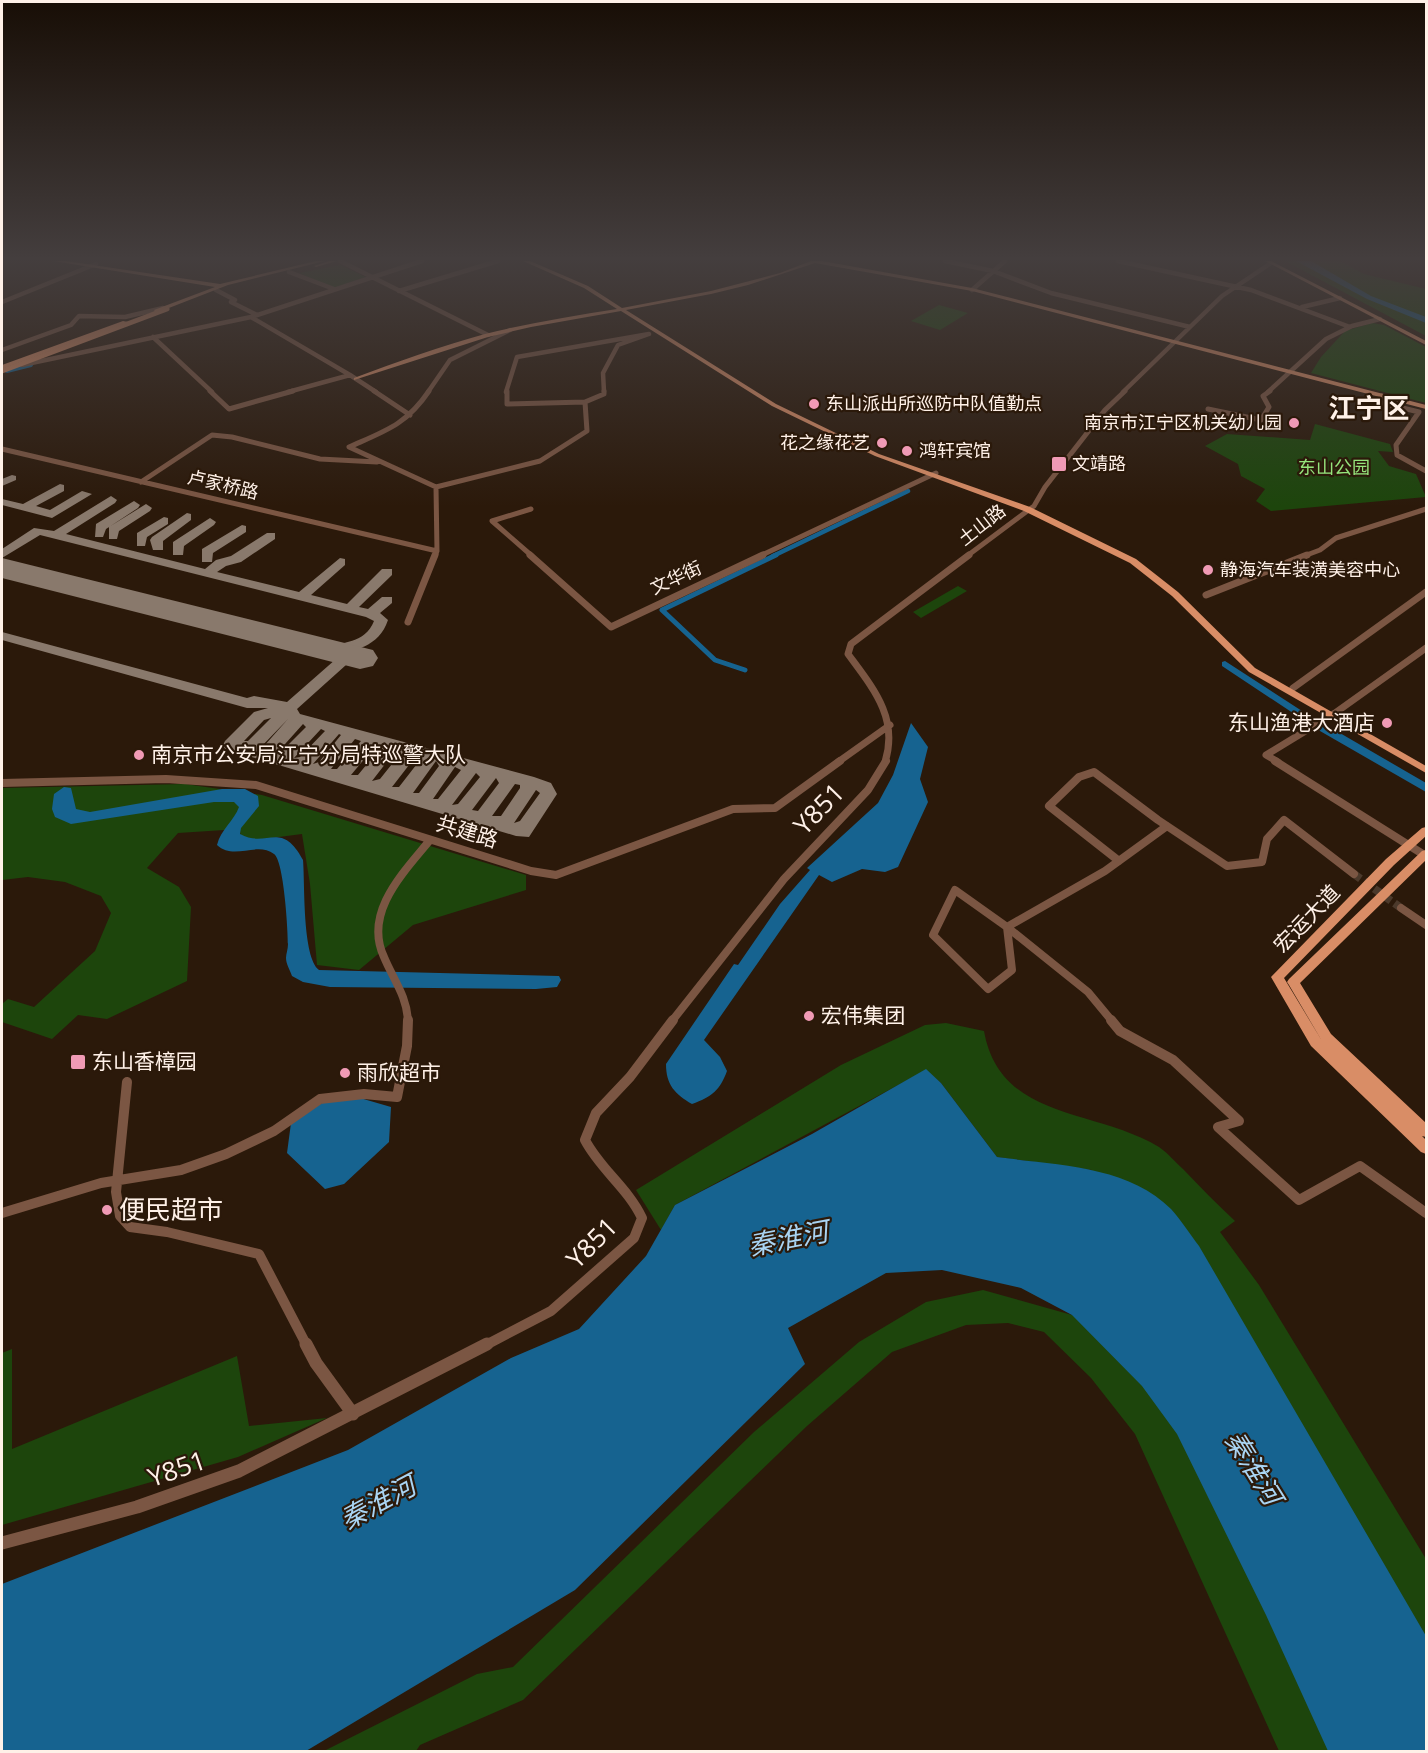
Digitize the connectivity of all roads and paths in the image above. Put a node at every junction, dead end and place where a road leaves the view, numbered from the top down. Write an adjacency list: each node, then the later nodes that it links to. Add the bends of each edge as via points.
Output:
1 (22, 343): 14 (street)
2 (73, 343): 15 (main road, bridge)
3 (126, 343): 15 (street)
4 (159, 343): 17 (street, via 229,409)
5 (298, 343): 17 (street)
6 (459, 343): 18 (main road)
7 (484, 343): 23 (street, via 450,360)
8 (602, 343): 20 (street, via 557,347 517,357 505,397 507,404)
9 (624, 343): 20 (street, via 618,345 603,373 604,394)
10 (676, 343): 27 (main road, via 774,405 877,455)
11 (1175, 343): 30 (street, 土山路, via 1105,410)
12 (1184, 343): 16 (main road)
13 (1321, 343): 16 (street)
14 (2, 350)
15 (2, 369)
16 (1294, 371): 19 (main road); 21 (main road); 22 (street, via 1263,396 1269,407 1261,420)
17 (350, 375): 18 (street)
18 (356, 379): 23 (street)
19 (1382, 396): 21 (main road); 26 (street, via 1378,402 1419,412 1396,445 1397,454)
20 (585, 402): 29 (street, via 587,431 540,461)
21 (1426, 406)
22 (1208, 409)
23 (410, 415): 25 (street, via 349,447)
24 (2, 449): 28 (street, 卢家桥路)
25 (383, 462): 28 (street, via 320,459 212,435); 29 (street)
26 (1426, 471)
27 (934, 474): 30 (main road); 31 (street, 文华街, via 611,627 492,521)
28 (141, 482): 33 (street, 卢家桥路)
29 (436, 487): 33 (street)
30 (1031, 508): 38 (main road, via 1139,558 1182,593 1258,668); 39 (main road, via 1148,571 1252,670); 40 (street, 土山路, via 851,644 848,654 884,705)
31 (531, 509)
32 (1426, 509): 35 (street, via 1336,538 1320,550)
33 (437, 551): 36 (street)
34 (1426, 592): 38 (street)
35 (1206, 595)
36 (408, 622)
37 (1426, 648): 39 (street)
38 (1293, 688): 39 (main road)
39 (1332, 715): 41 (main road); 42 (main road); 47 (street, via 1266,755)
40 (890, 725): 46 (street, 共建路, via 775,808 733,809 556,875 531,872); 60 (street, Y851, via 890,747 864,795 751,916 633,1074 593,1117 585,1140 593,1159 635,1200 642,1218 634,1238 551,1311)
41 (1426, 764)
42 (1426, 770)
43 (2, 783): 46 (street, 共建路, via 166,779 256,785)
44 (1167, 826): 49 (street); 49 (street, via 1094,772 1079,777 1049,806); 50 (street, via 1227,866 1262,862 1267,839 1284,820)
45 (1426, 831): 47 (main road, 宏运大道)
46 (430, 840): 57 (street, via 391,890 379,915 379,949 405,997 408,1015 397,1097 364,1094 320,1099 274,1131 226,1154 181,1170)
47 (1410, 846): 48 (street); 56 (main road, 宏运大道, via 1277,977 1315,1042)
48 (1426, 855): 55 (main road, 宏运大道, via 1293,982 1327,1038)
49 (1119, 861): 53 (street)
50 (1354, 874)
51 (1401, 908): 52 (street)
52 (1426, 924)
53 (1007, 927): 53 (street, via 1012,970 988,989 933,935 955,890); 59 (street, via 1088,992 1120,1030 1173,1060 1239,1121 1218,1127 1299,1200 1360,1166)
54 (127, 1082): 57 (street)
55 (1426, 1131)
56 (1426, 1148)
57 (117, 1180): 58 (street); 60 (street, via 120,1216 130,1227 259,1254 316,1364)
58 (2, 1213)
59 (1426, 1213)
60 (353, 1414): 61 (street, Y851, via 239,1472 137,1507)
61 (2, 1543)

